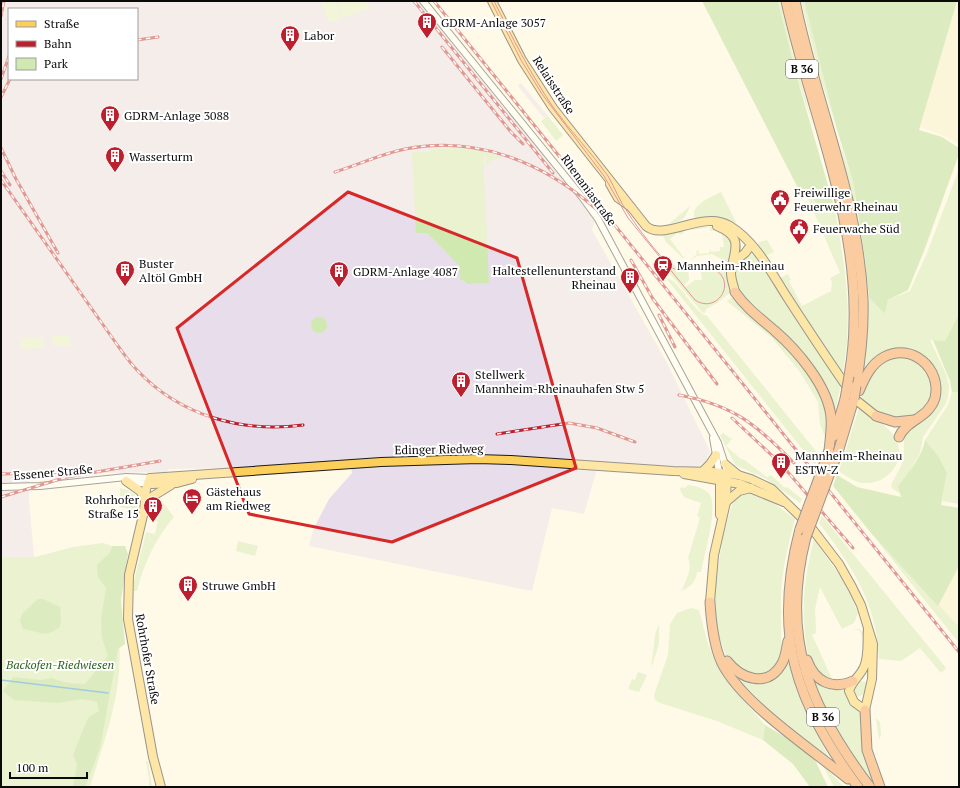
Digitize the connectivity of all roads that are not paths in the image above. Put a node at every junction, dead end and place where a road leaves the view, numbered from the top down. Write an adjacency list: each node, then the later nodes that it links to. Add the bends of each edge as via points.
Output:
1 (423, 1): 17 (street, Rhenaniastraße, via 595,214)
2 (492, 1): 6 (main road, Relaisstraße, via 522,60 543,93 606,175 618,198 654,231)
3 (786, 1): 5 (highway, B 36, via 797,50)
4 (795, 1): 5 (highway, B 36)
5 (827, 137): 13 (highway, B 36, via 851,210 861,272 863,327); 14 (highway, B 36, bridge, via 852,276 854,322 849,376)
6 (697, 222): 7 (main road, Relaisstraße); 8 (main road, Relaisstraße, via 718,222 731,226)
7 (725, 230): 8 (main road, Relaisstraße); 10 (main road, via 736,241)
8 (735, 231): 9 (main road, Relaisstraße)
9 (751, 245): 10 (main road, via 742,248); 11 (main road); 15 (main road, Relaisstraße, via 856,400)
10 (736, 254): 11 (main road)
11 (734, 262): 12 (main road, via 731,277)
12 (735, 292): 19 (highway, via 744,305 791,347 815,378 829,406)
13 (858, 388): 14 (highway, bridge); 16 (highway, via 870,370 884,358 900,353 914,355 929,367 936,384 933,402 928,412)
14 (850, 402): 19 (highway, B 36); 39 (highway, B 36, bridge, via 839,449 806,537 800,564)
15 (876, 416): 16 (highway, via 895,422)
16 (917, 420): 18 (highway, via 904,428)
17 (713, 436): 20 (street, Rhenaniastraße); 21 (street, Rhenaniastraße)
18 (899, 437)
19 (831, 439): 39 (highway, B 36, bridge, via 794,552 788,593)
20 (716, 455): 23 (main road); 26 (street, Rhenaniastraße)
21 (725, 464): 25 (main road); 26 (street, Rhenaniastraße)
22 (674, 471): 23 (main road, Edinger Riedweg); 24 (main road, Edinger Riedweg, via 472,459); 26 (main road, Edinger Riedweg, via 696,477)
23 (703, 471): 26 (main road, Edinger Riedweg)
24 (206, 475): 29 (main road, Edinger Riedweg); 30 (main road, Edinger Riedweg)
25 (738, 475): 26 (main road); 35 (main road, via 772,489)
26 (723, 477): 32 (main road); 34 (main road); 36 (main road)
27 (108, 479): 28 (street, Essener Straße); 29 (street, Essener Straße, via 126,477); 31 (street, Essener Straße)
28 (126, 481): 29 (street, Essener Straße); 33 (main road)
29 (150, 482): 30 (main road, Edinger Riedweg); 33 (main road, Rohrhofer Straße)
30 (177, 483): 33 (main road)
31 (1, 487)
32 (752, 488): 34 (main road, via 739,491); 35 (main road)
33 (147, 497): 47 (main road, Rohrhofer Straße, via 127,596 130,635)
34 (726, 502): 36 (main road)
35 (785, 502): 38 (main road, via 810,526 839,564 861,605)
36 (720, 528): 37 (main road, via 714,555)
37 (710, 602): 40 (highway)
38 (868, 629): 41 (main road, via 867,656 864,668); 42 (main road, via 873,644)
39 (794, 637): 40 (highway, via 780,667 772,675 760,679 748,678 738,673 726,661); 41 (highway, via 810,668 822,682 837,685); 46 (highway, B 36, via 824,718 845,754); 48 (highway, B 36, via 801,688 815,722)
40 (717, 644): 48 (highway, via 718,655 723,664 753,702)
41 (856, 678): 42 (main road, via 866,679); 44 (main road, via 849,691)
42 (870, 686): 43 (main road)
43 (867, 698): 44 (main road); 45 (main road)
44 (852, 700): 45 (main road)
45 (865, 710): 46 (highway, via 867,750)
46 (876, 785)
47 (161, 787)
48 (858, 787)

